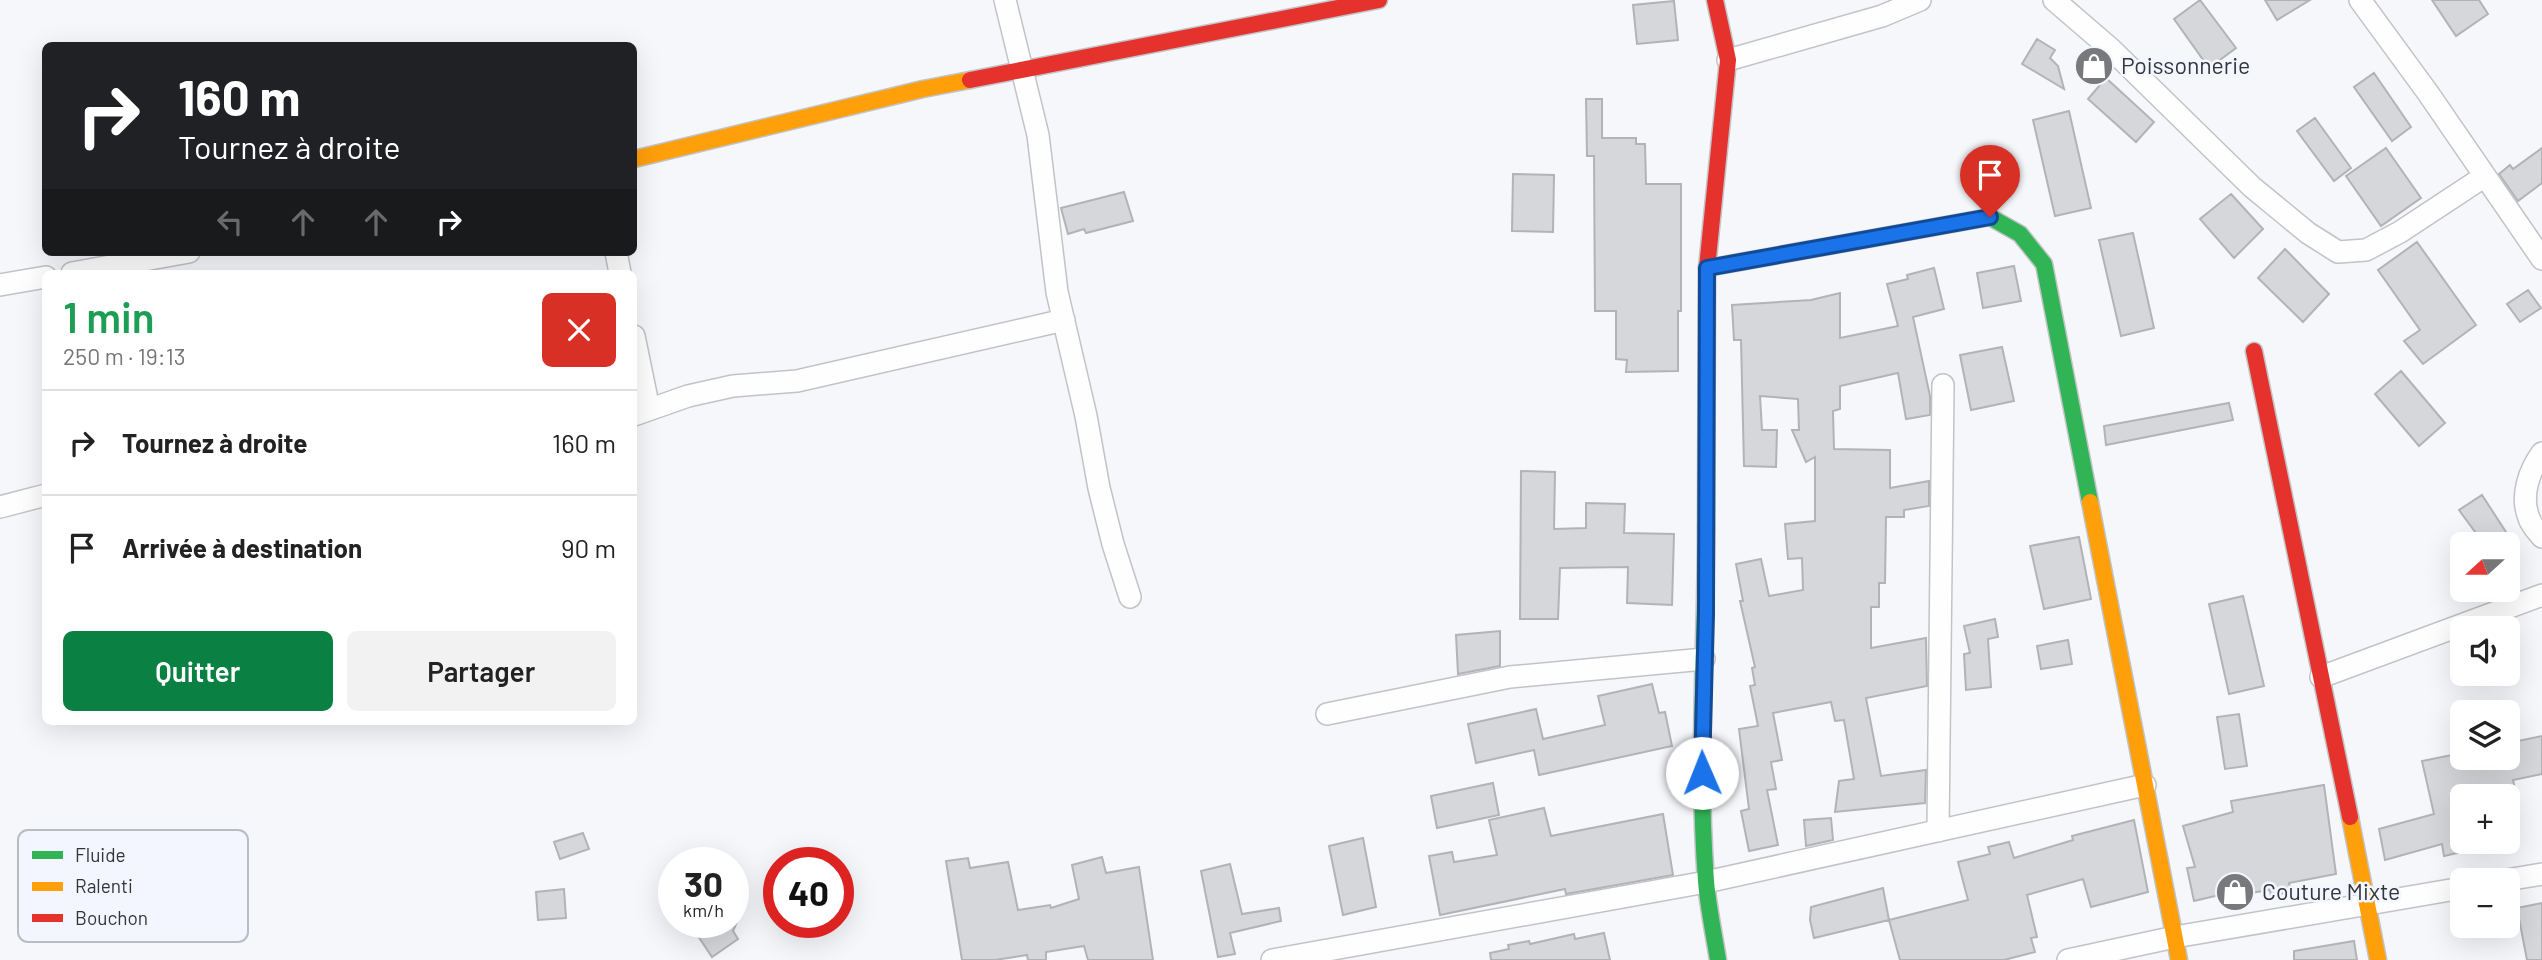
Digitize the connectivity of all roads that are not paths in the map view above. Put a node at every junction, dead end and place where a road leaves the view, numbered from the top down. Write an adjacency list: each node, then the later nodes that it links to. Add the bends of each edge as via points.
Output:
1 (1005, 0): 8 (street)
2 (1379, 0): 8 (street)
3 (1715, 0): 7 (street)
4 (1920, 0): 7 (street, via 1882,16)
5 (2054, 0): 10 (street, via 2111,49 2252,187 2338,252 2366,250)
6 (2360, 0): 10 (street)
7 (1728, 61): 14 (street)
8 (1021, 69): 9 (street); 18 (street, via 1038,135)
9 (637, 158)
10 (2485, 176): 12 (street)
11 (177, 256): 13 (street)
12 (2542, 259)
13 (145, 266): 15 (street)
14 (1707, 268): 29 (street); 32 (street, via 1990,217 2020,234 2044,264)
15 (103, 270)
16 (42, 279): 17 (street)
17 (0, 285)
18 (1064, 320): 22 (street, via 797,381 733,386); 28 (street, via 1101,499)
19 (2254, 351): 30 (street)
20 (637, 369): 22 (street)
21 (1943, 385): 33 (street)
22 (641, 412)
23 (2542, 453): 26 (street, via 2525,491 2529,518)
24 (42, 496): 25 (street)
25 (0, 507)
26 (2542, 537)
27 (2542, 595): 30 (street)
28 (1130, 597)
29 (1704, 659): 31 (street, via 1510,677); 36 (street, via 1701,746)
30 (2321, 677): 38 (street)
31 (1327, 714)
32 (2145, 785): 33 (street); 39 (street)
33 (1938, 831): 36 (street)
34 (2542, 874): 35 (street)
35 (2520, 878)
36 (1706, 883): 40 (street); 41 (street)
37 (2450, 889): 38 (street)
38 (2368, 903): 39 (street); 44 (street)
39 (2175, 937): 42 (street); 43 (street)
40 (1284, 959)
41 (1718, 960)
42 (2068, 960)
43 (2179, 960)
44 (2378, 960)

